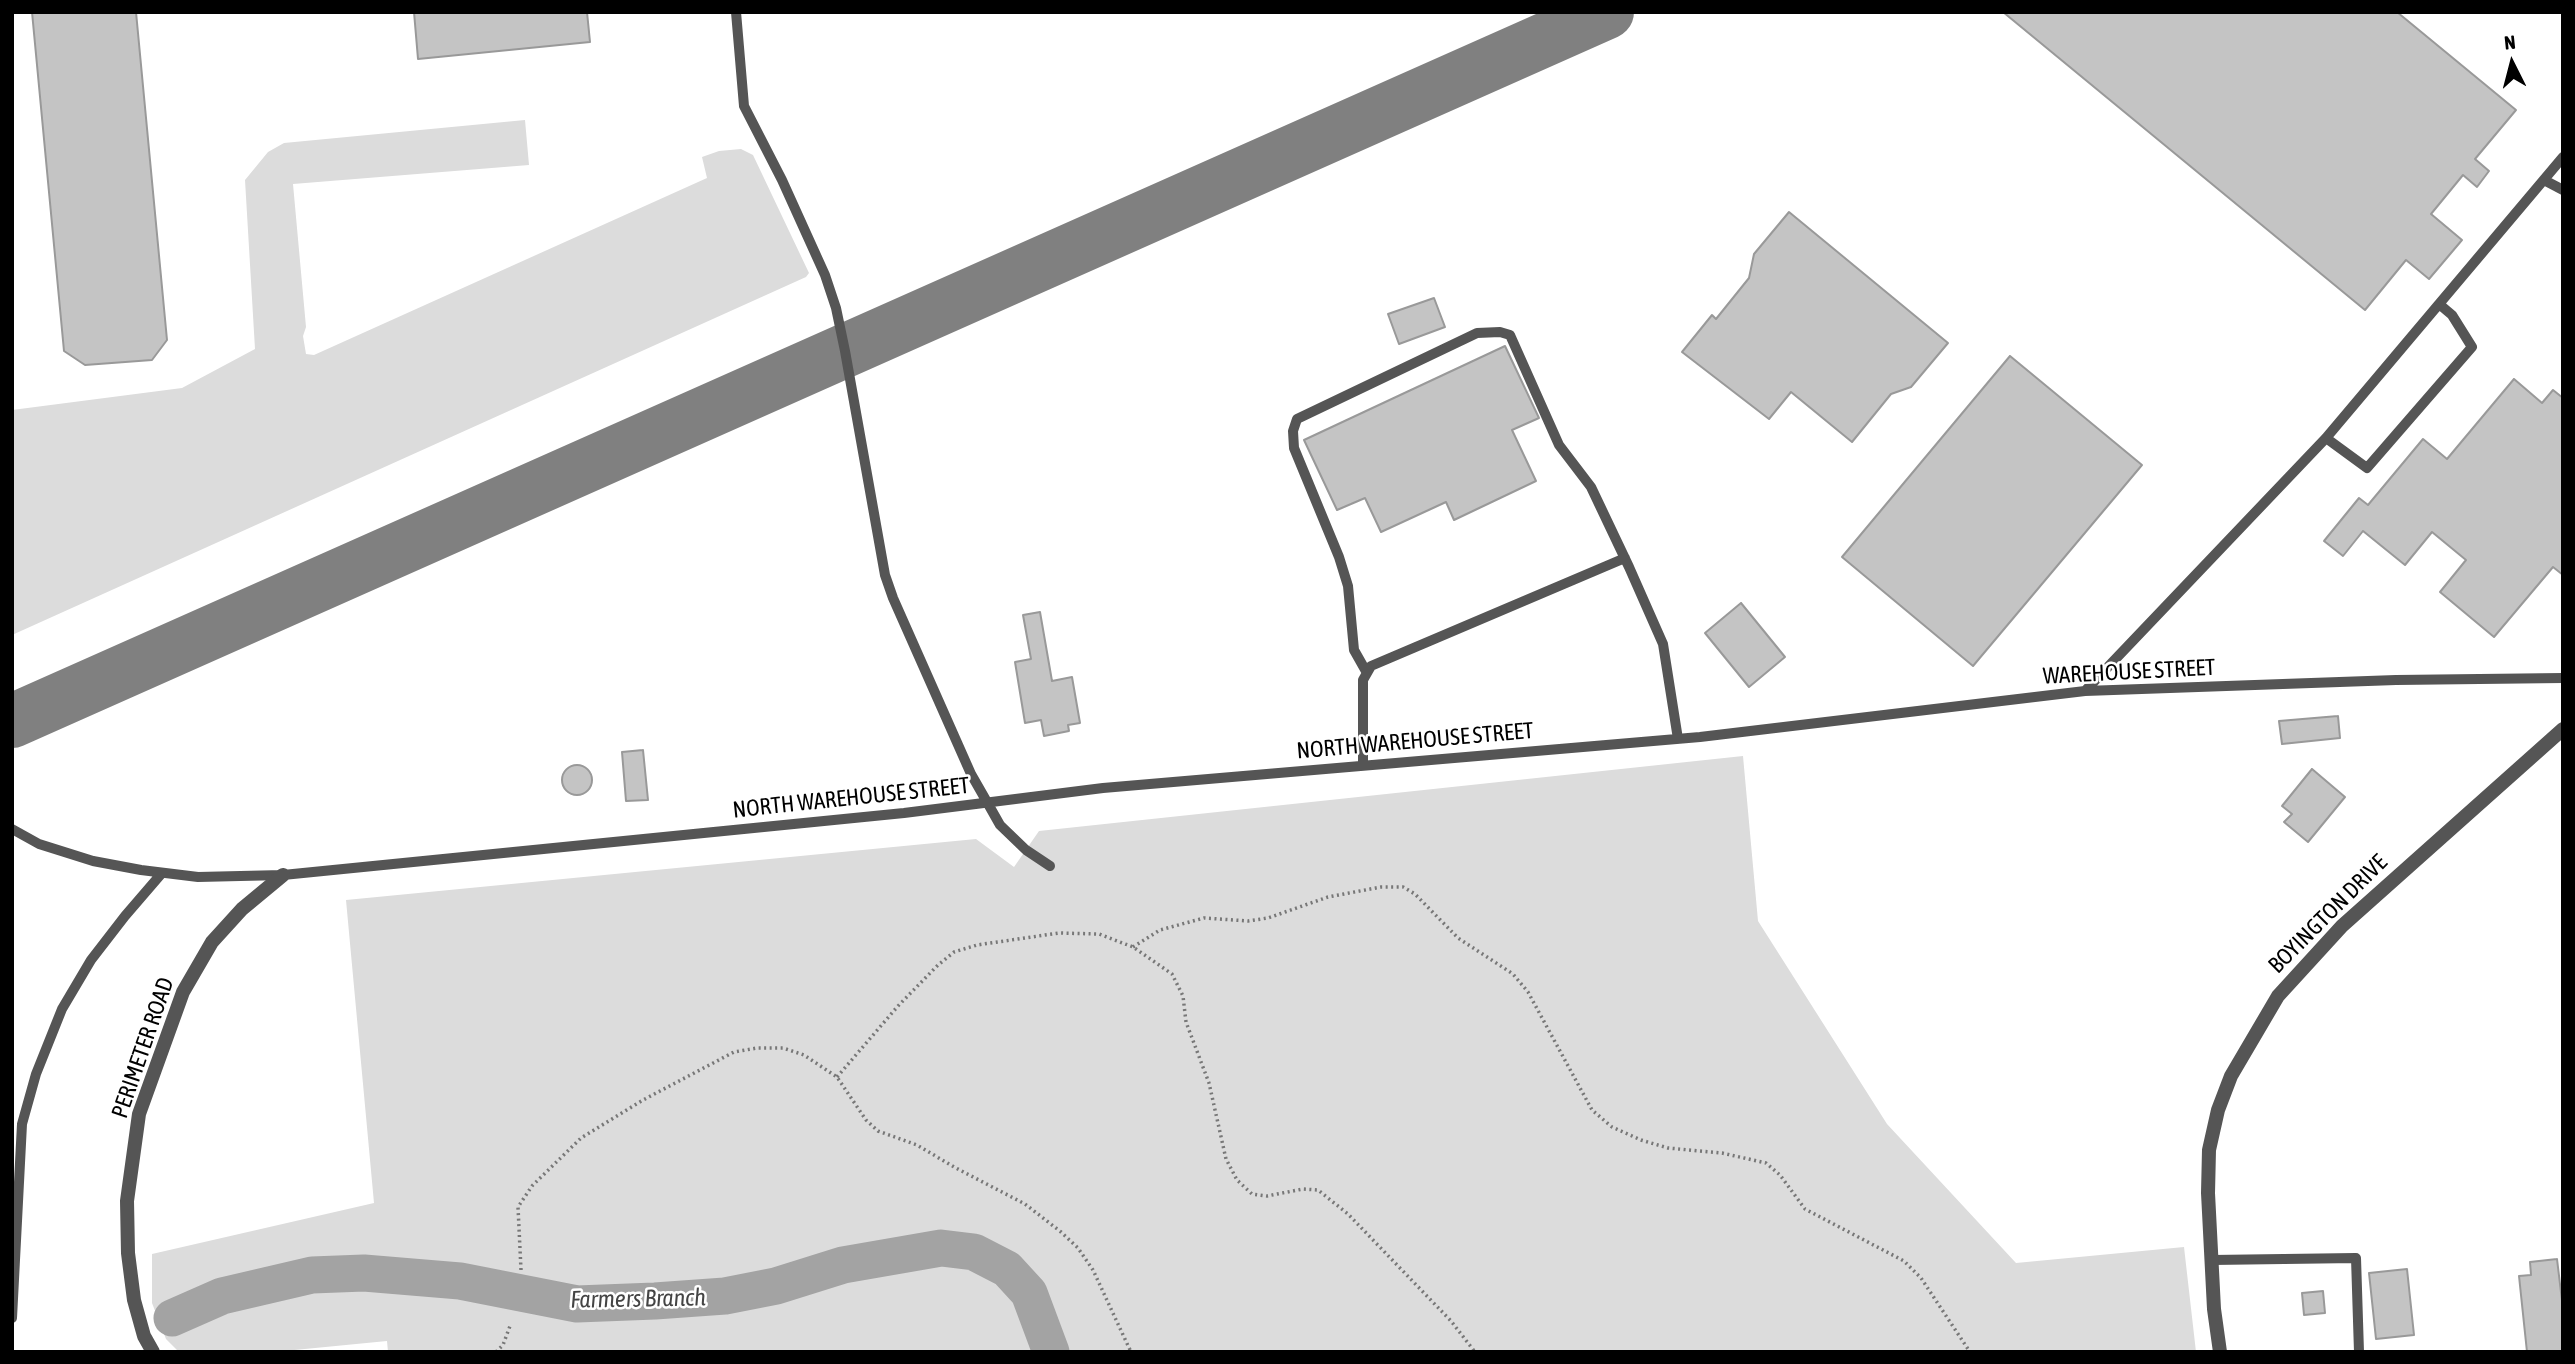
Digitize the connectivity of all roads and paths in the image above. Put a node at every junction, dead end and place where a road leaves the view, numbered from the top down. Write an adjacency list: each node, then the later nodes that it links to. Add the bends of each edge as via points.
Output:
1 (736, 12): 15 (lane, via 744,106 782,180 836,309 892,598)
2 (2563, 157): 3 (lane)
3 (2544, 180): 4 (lane); 5 (lane)
4 (2563, 190)
5 (2439, 304): 6 (lane); 6 (lane, via 2452,315 2472,347 2367,468)
6 (2326, 438): 10 (lane)
7 (1625, 558): 8 (lane, via 1371,666); 8 (lane, via 1591,487 1559,444 1510,335 1477,333 1297,419 1293,431 1294,448 1348,586 1354,650); 13 (lane, via 1663,644)
8 (1367, 673): 14 (lane, via 1363,680)
9 (2563, 678): 10 (lane, WAREHOUSE STREET)
10 (2085, 691): 12 (lane, WAREHOUSE STREET)
11 (2563, 729): 22 (street, BOYINGTON DRIVE, via 2342,926 2278,996 2231,1076 2218,1110 2209,1161)
12 (1700, 737): 13 (lane, NORTH WAREHOUSE STREET)
13 (1678, 739): 14 (lane, NORTH WAREHOUSE STREET)
14 (1363, 765): 15 (lane, NORTH WAREHOUSE STREET)
15 (987, 802): 17 (lane, via 1000,825); 19 (lane, NORTH WAREHOUSE STREET)
16 (12, 829): 18 (lane, NORTH WAREHOUSE STREET, via 38,844 93,861)
17 (1049, 866)
18 (162, 873): 19 (lane, NORTH WAREHOUSE STREET); 24 (lane, via 91,960 62,1009 36,1074 22,1124)
19 (283, 875): 26 (street, PERIMETER ROAD, via 242,909 206,952 183,992 139,1114 127,1201 128,1254 134,1300)
20 (1133, 947): 21 (path, via 1099,934 1059,933 954,952 898,1006); 29 (path, via 1172,974 1183,996 1186,1022 1209,1083 1226,1159 1237,1180 1252,1194 1267,1196 1318,1190 1348,1214); 30 (path, via 1160,930 1203,918 1268,918 1328,897 1403,887 1458,939 1513,974 1528,992 1592,1110 1612,1127 1668,1148 1766,1163 1805,1209 1904,1261 1921,1278)
21 (837, 1077): 23 (path, via 804,1055 783,1048 734,1052 610,1119 554,1162 518,1207); 28 (path, via 878,1131 917,1145 1025,1204 1061,1232 1093,1270)
22 (2211, 1260): 31 (street, BOYINGTON DRIVE); 32 (lane, via 2356,1258)
23 (521, 1270)
24 (12, 1318)
25 (510, 1326): 27 (path)
26 (153, 1352)
27 (496, 1352)
28 (1130, 1352)
29 (1475, 1352)
30 (1970, 1352)
31 (2220, 1352)
32 (2359, 1352)

